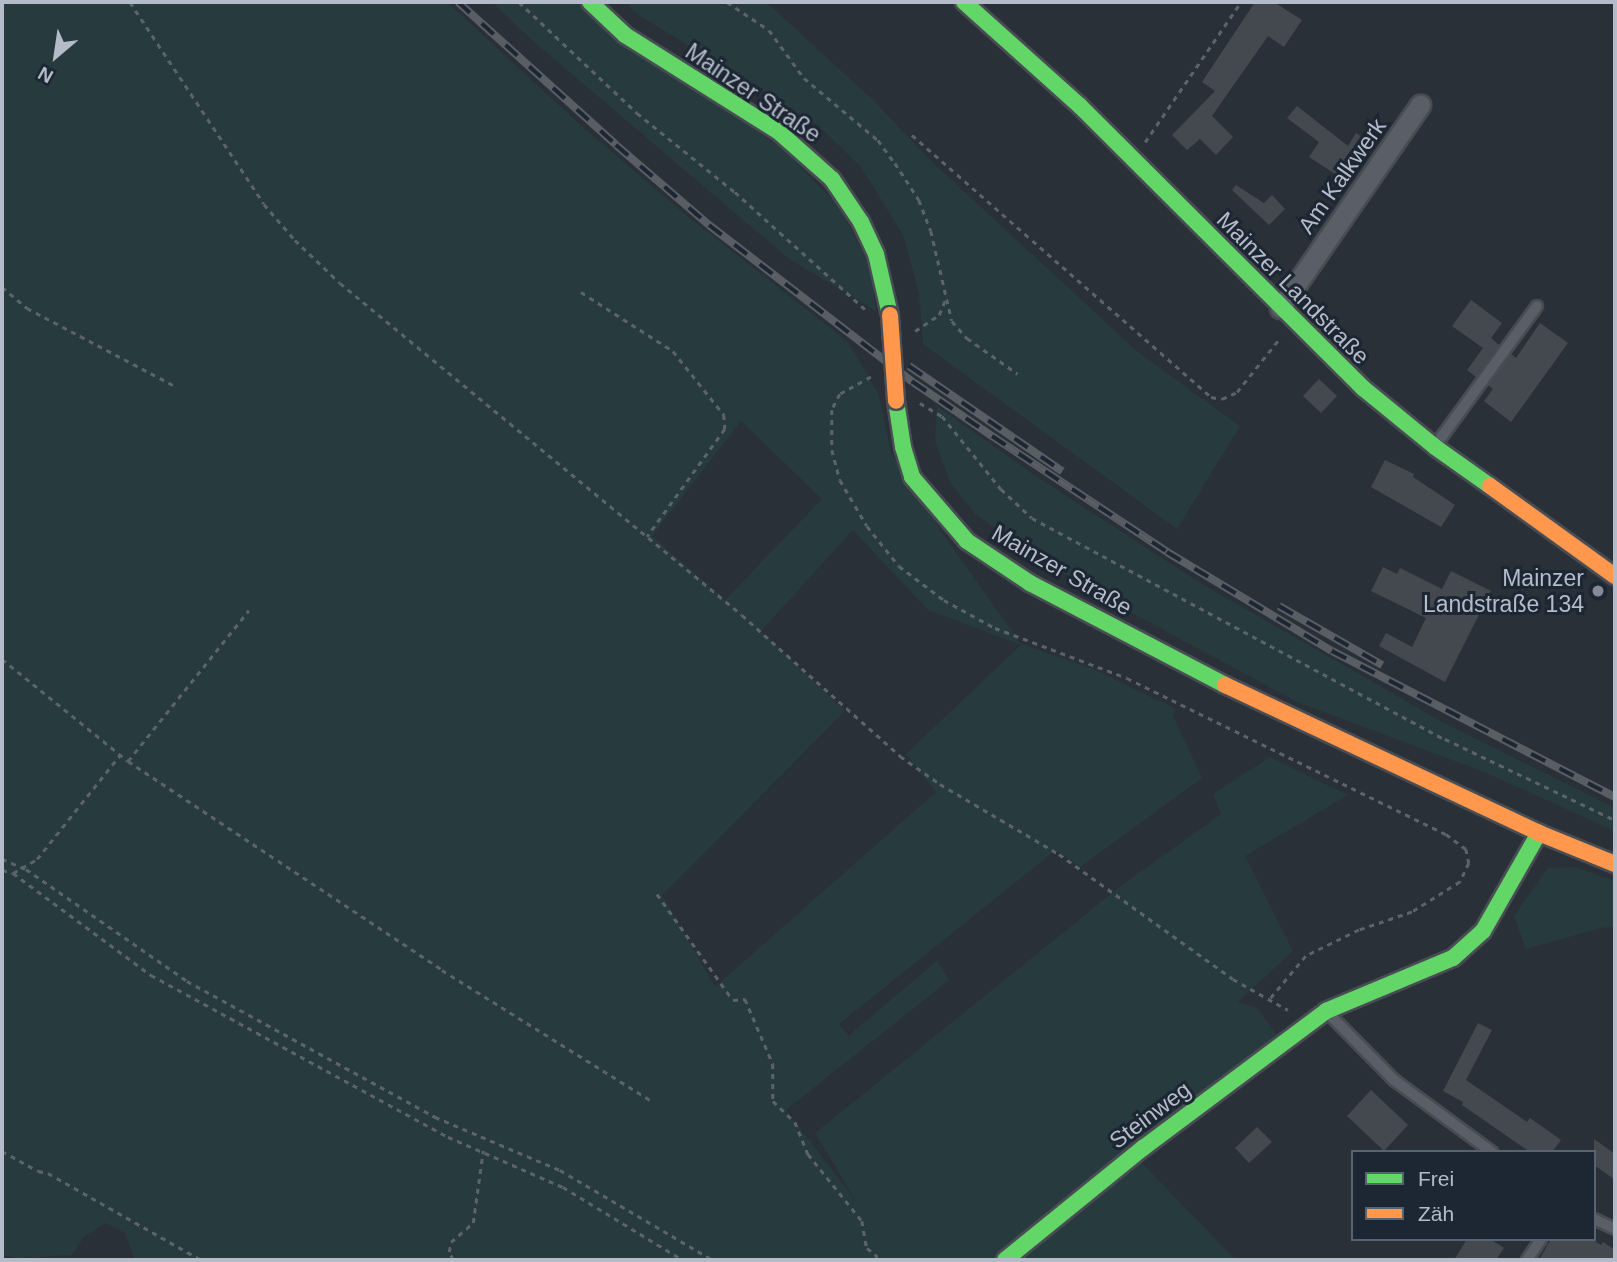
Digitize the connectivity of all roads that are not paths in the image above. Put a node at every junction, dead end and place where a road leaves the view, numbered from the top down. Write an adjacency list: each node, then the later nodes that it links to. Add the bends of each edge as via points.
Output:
1 (590, 2): 8 (street, Mainzer Straße, bridge, via 625,35 779,132 832,179 861,222 885,283 896,401 912,477 933,505 978,548 1030,583 1249,697)
2 (964, 2): 5 (street, Mainzer Landstraße, via 1080,106)
3 (1420, 105): 5 (street, Am Kalkwerk)
4 (1537, 306): 6 (lane)
5 (1280, 308): 6 (street, Mainzer Landstraße, via 1363,388)
6 (1435, 447): 7 (street, Mainzer Landstraße)
7 (1615, 576)
8 (1539, 833): 9 (street, Mainzer Straße); 10 (street, Steinweg, via 1483,931 1453,958)
9 (1615, 864)
10 (1326, 1011): 11 (lane, via 1394,1080); 15 (street, Steinweg, via 1132,1156)
11 (1489, 1150)
12 (1596, 1220): 13 (lane)
13 (1615, 1229)
14 (1540, 1241): 16 (lane)
15 (1004, 1260)
16 (1527, 1260)

